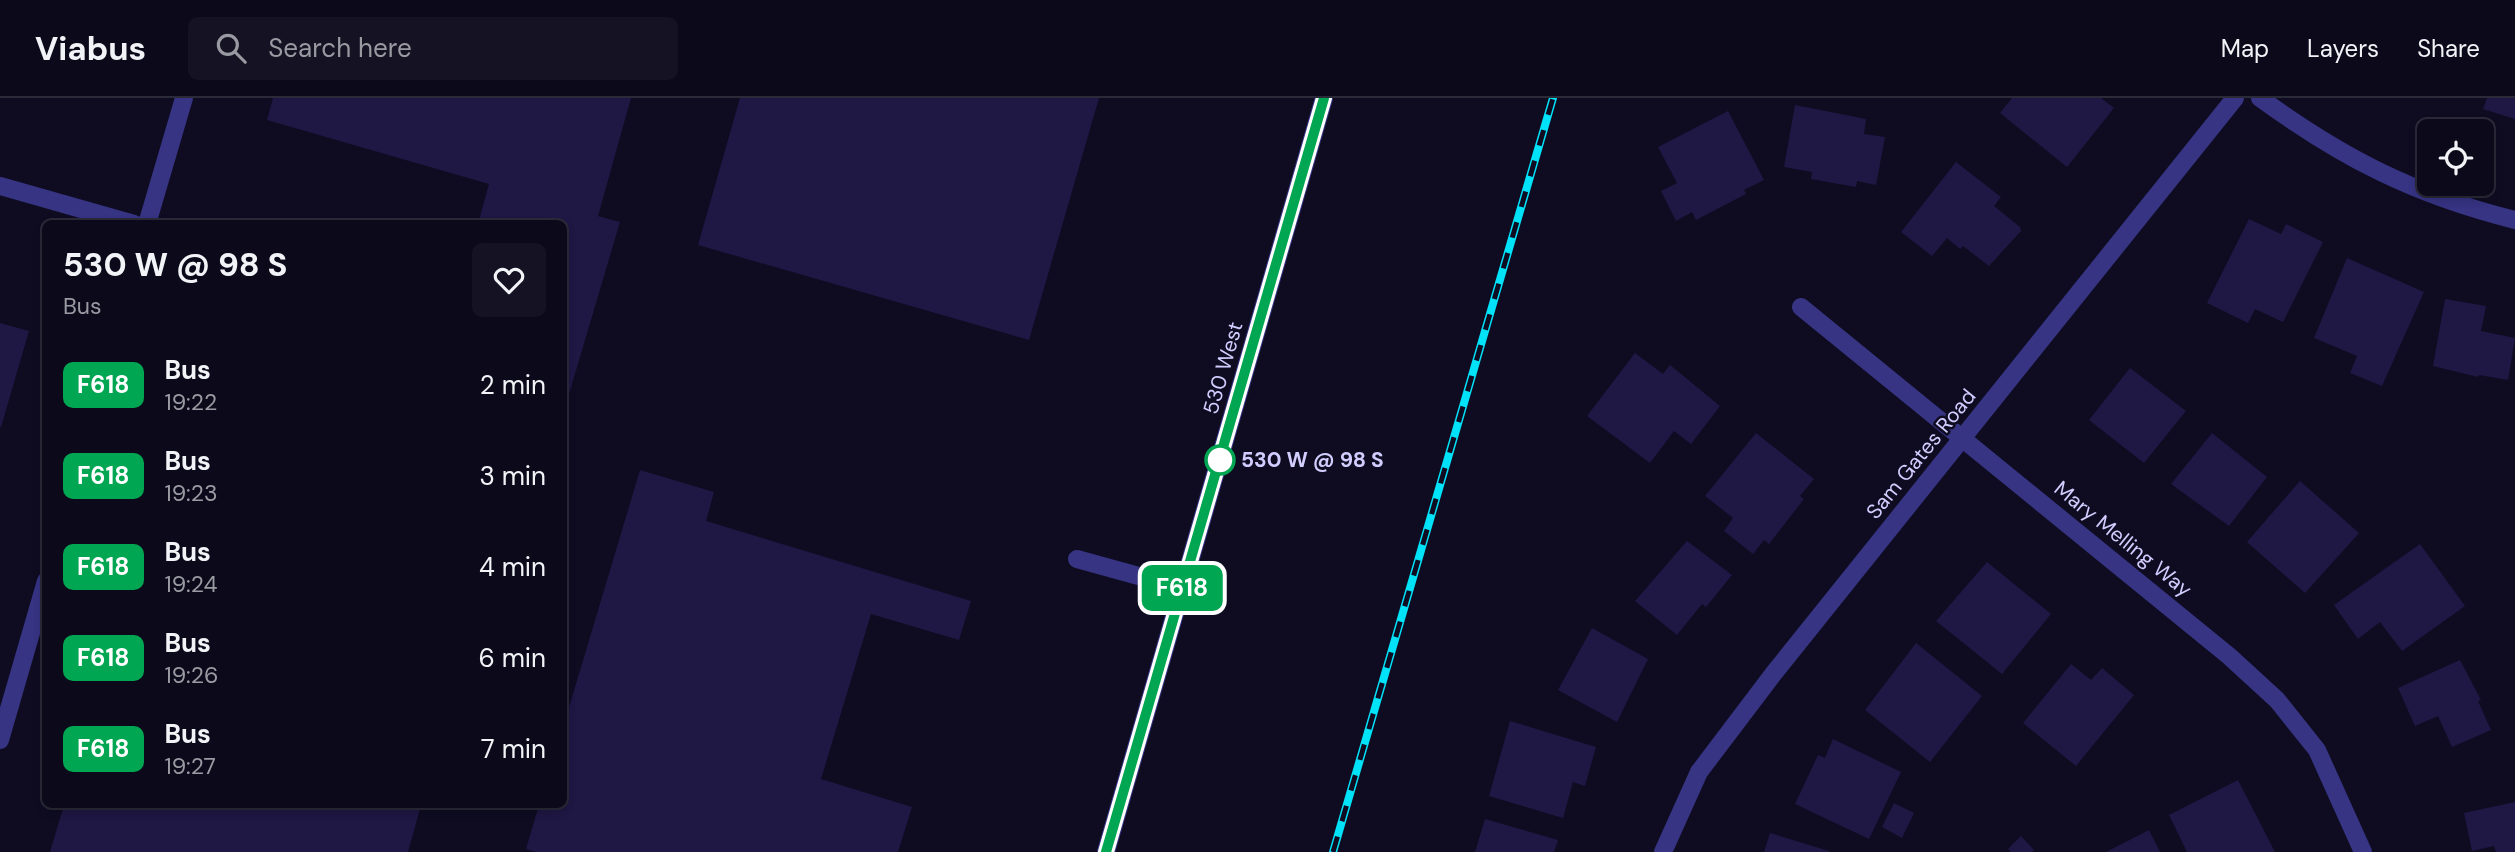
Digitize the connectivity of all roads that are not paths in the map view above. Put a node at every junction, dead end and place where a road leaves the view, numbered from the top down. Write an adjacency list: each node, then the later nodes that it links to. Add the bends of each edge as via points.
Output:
1 (184, 98): 7 (street)
2 (1324, 98): 12 (street, 530 West)
3 (2235, 98): 10 (street, Sam Gates Road)
4 (2260, 98): 8 (street, via 2373,171 2456,205)
5 (0, 186): 6 (street)
6 (120, 220)
7 (148, 220)
8 (2515, 220)
9 (1801, 307): 10 (street, Mary Melling Way)
10 (1964, 438): 16 (street, Sam Gates Road, via 1699,772); 17 (street, Mary Melling Way, via 2277,700 2317,750)
11 (1077, 559): 12 (street)
12 (1182, 588): 15 (street, 530 West)
13 (42, 595): 14 (street)
14 (0, 740)
15 (1106, 852)
16 (1663, 852)
17 (2362, 852)

